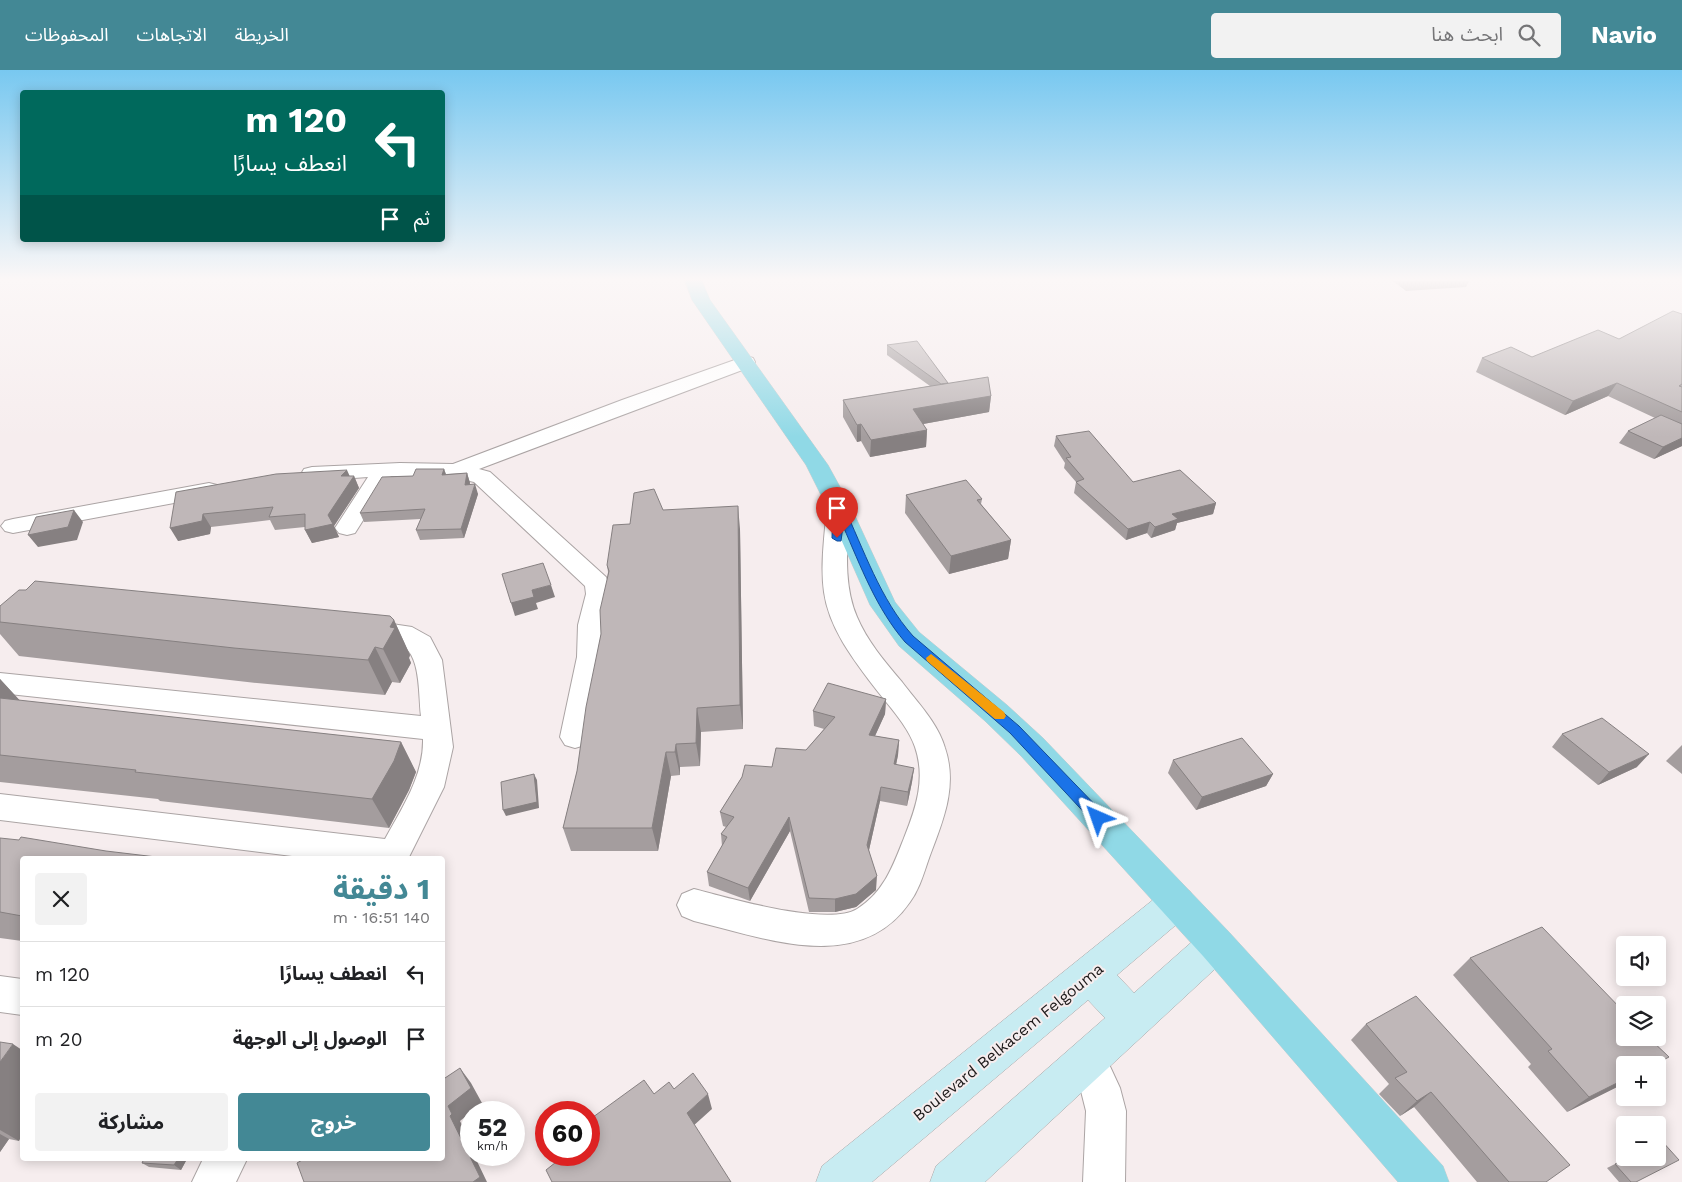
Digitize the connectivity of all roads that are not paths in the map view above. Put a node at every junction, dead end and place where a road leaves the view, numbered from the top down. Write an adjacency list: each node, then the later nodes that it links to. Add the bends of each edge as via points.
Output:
1 (725, 333): 2 (main road)
2 (746, 362): 3 (street); 7 (main road, via 817,465)
3 (457, 470): 4 (street); 13 (street, via 482,477 597,583 599,594 590,625 591,657)
4 (383, 471): 5 (street); 9 (street)
5 (291, 476)
6 (228, 487): 8 (street)
7 (838, 505): 16 (main road, via 883,605 896,624 1026,741); 17 (street, via 836,589 839,604 852,634 929,744 937,783 934,803 899,891 884,910 864,924 840,932 813,932)
8 (13, 526)
9 (347, 528)
10 (343, 627): 12 (street, via 403,634 420,644 428,660)
11 (0, 683): 12 (street)
12 (437, 729): 15 (street, via 438,747 429,787)
13 (575, 737)
14 (0, 808): 15 (street)
15 (393, 856)
16 (1177, 902): 18 (main road); 19 (street, Boulevard Belkacem Felgouma)
17 (694, 905)
18 (1216, 944): 22 (street); 29 (main road)
19 (1090, 975): 22 (street); 26 (street, Boulevard Belkacem Felgouma)
20 (0, 994): 21 (street)
21 (20, 998)
22 (1133, 1020): 23 (street)
23 (1087, 1062): 27 (street); 28 (street, via 1100,1088 1106,1111)
24 (225, 1161): 25 (street)
25 (213, 1182)
26 (838, 1182)
27 (952, 1182)
28 (1104, 1182)
29 (1427, 1182)

